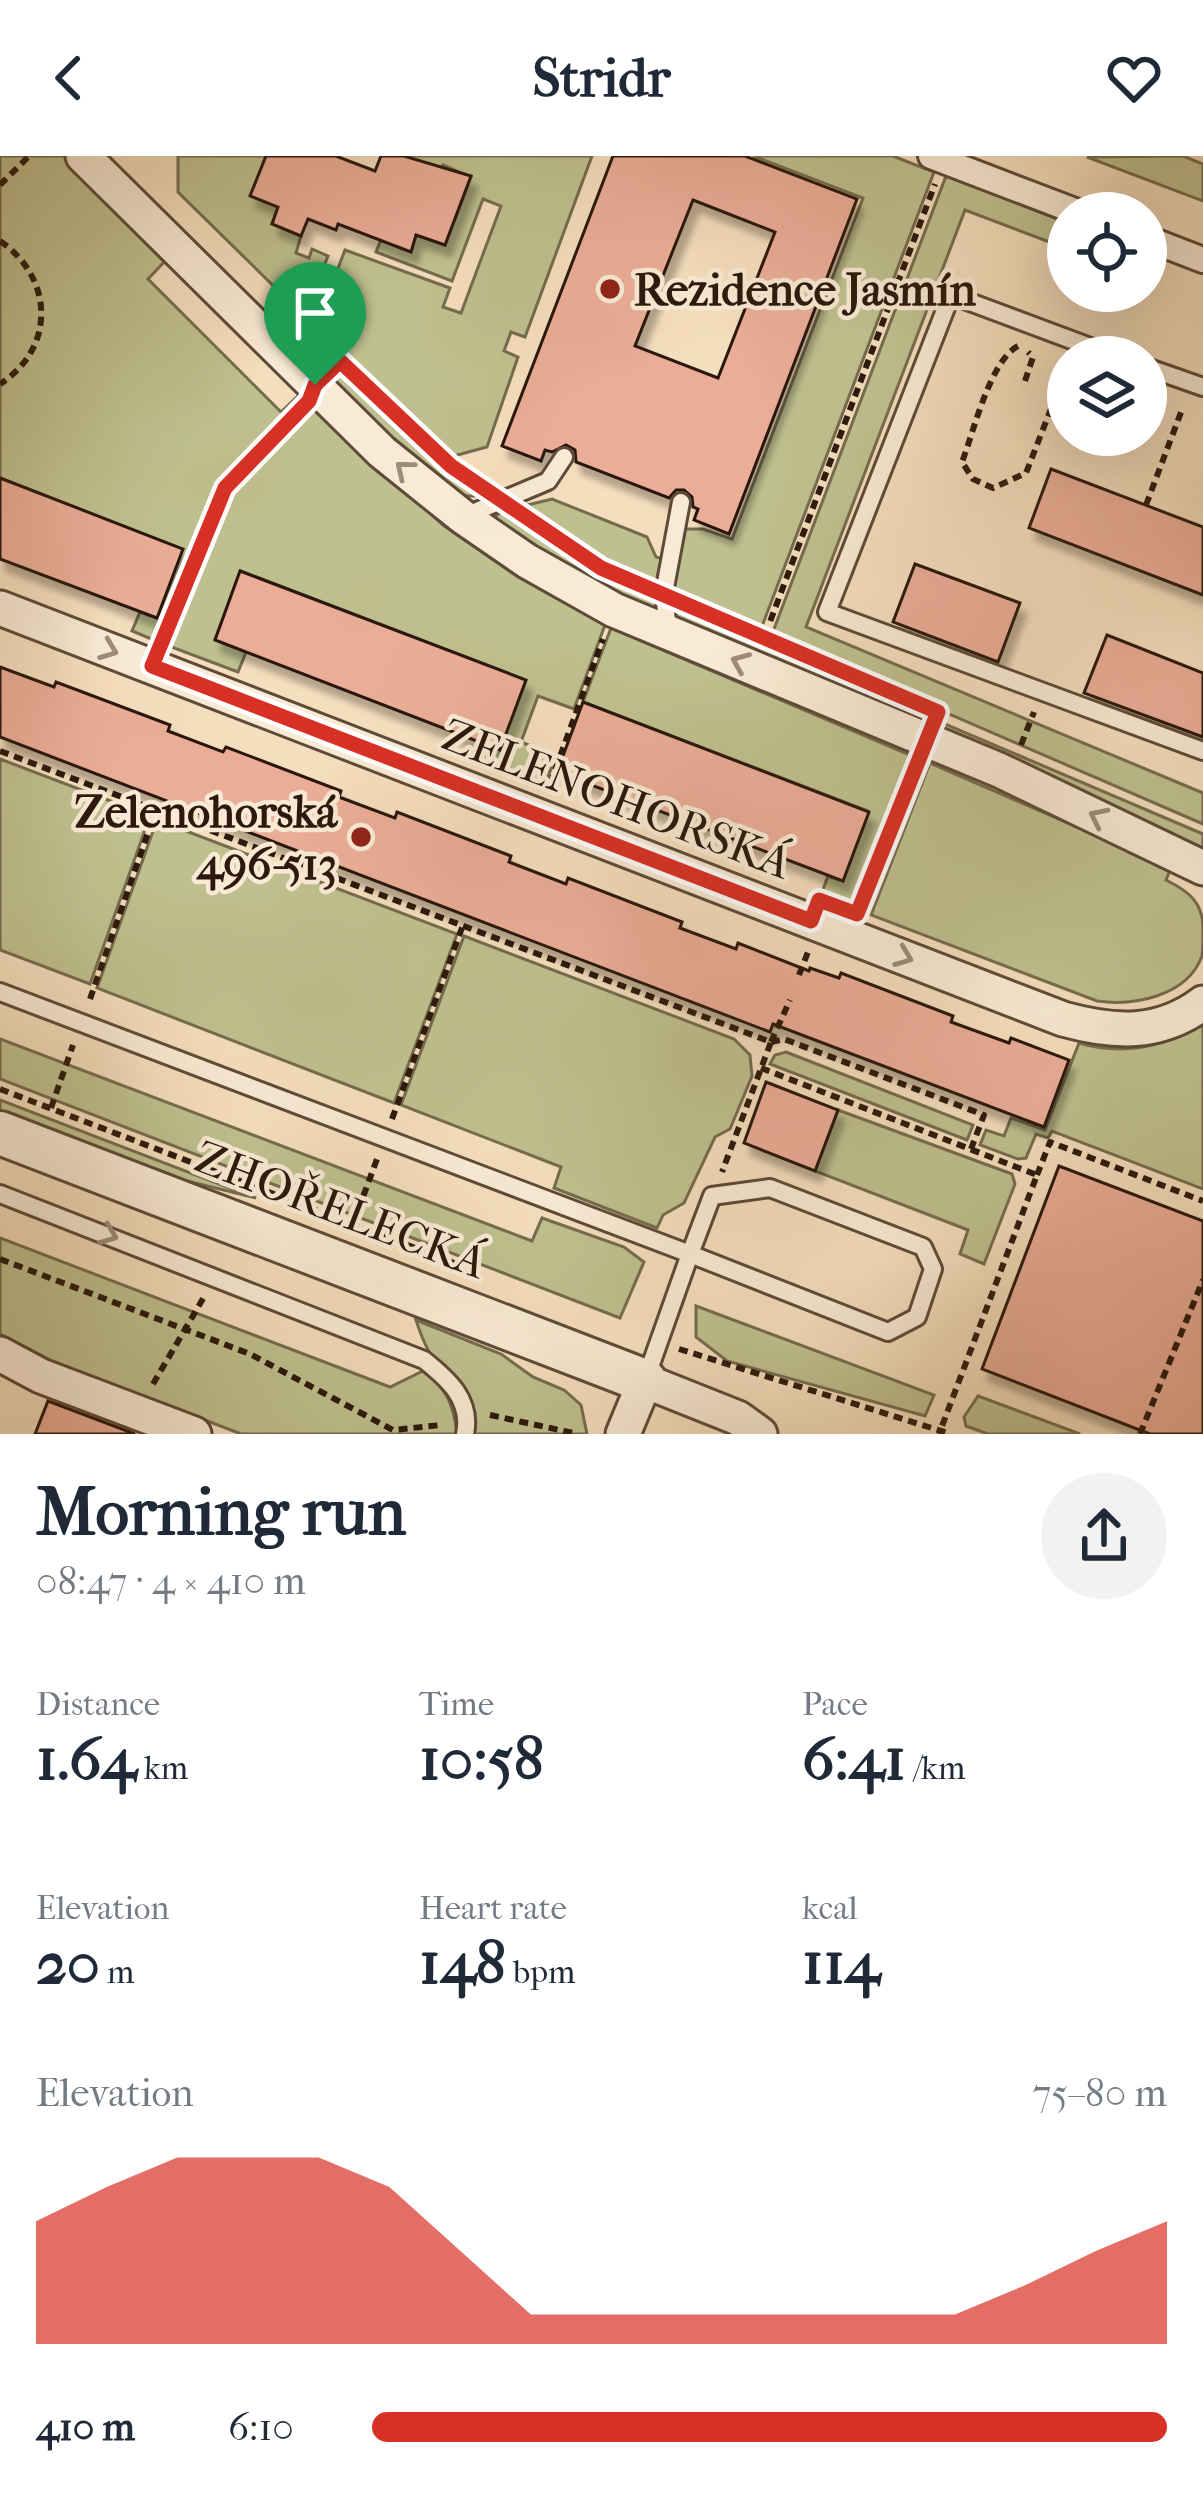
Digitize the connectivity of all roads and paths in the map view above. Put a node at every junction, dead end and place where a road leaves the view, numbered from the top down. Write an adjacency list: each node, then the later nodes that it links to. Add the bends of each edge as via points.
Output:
1 (29, 156): 4 (path)
2 (83, 156): 13 (street)
3 (938, 159): 5 (street); 25 (path)
4 (0, 185)
5 (1047, 200)
6 (0, 241): 12 (path, via 30,268 42,305 37,344)
7 (1167, 246): 8 (street)
8 (1203, 260)
9 (1061, 336): 29 (lane, via 951,295 827,612)
10 (1167, 374): 14 (lane)
11 (1025, 381): 16 (path, via 1033,357 1021,344 997,370 962,462 993,488 1026,472)
12 (0, 385)
13 (315, 385): 21 (street, one-way to 13); 26 (path, via 309,401 225,488)
14 (1198, 385): 20 (path)
15 (387, 406): 17 (path)
16 (1047, 418)
17 (419, 436)
18 (564, 457): 21 (lane, via 548,481)
19 (681, 502): 24 (lane, via 664,593)
20 (1146, 505)
21 (463, 517): 23 (street)
22 (0, 608): 26 (street, ZELENOHORSKÁ, one-way to 26)
23 (614, 610): 24 (street); 30 (path)
24 (668, 632): 27 (street, one-way to 24)
25 (764, 635)
26 (152, 666): 39 (street, ZELENOHORSKÁ, one-way to 39, via 1063,1019 1135,1031)
27 (928, 741): 32 (street, one-way to 27); 33 (path)
28 (0, 751): 31 (path)
29 (1203, 752)
30 (544, 799)
31 (157, 810): 34 (path); 40 (path)
32 (1203, 868)
33 (857, 914)
34 (464, 925): 41 (path); 46 (path)
35 (809, 948): 36 (path)
36 (799, 975)
37 (0, 992): 40 (lane)
38 (790, 1000): 41 (path)
39 (1203, 1003)
40 (81, 1023): 44 (path); 46 (lane)
41 (771, 1042): 42 (path); 47 (path, via 784,1039 984,1115)
42 (761, 1068): 47 (path); 50 (path)
43 (0, 1089): 44 (path)
44 (51, 1108): 52 (path)
45 (0, 1133): 60 (street, ZHOŘELECKÁ)
46 (385, 1138): 52 (path); 53 (lane)
47 (971, 1149): 48 (path)
48 (1037, 1175): 51 (path, via 1050,1142); 67 (path)
49 (0, 1193): 56 (lane, one-way to 56)
50 (712, 1196): 53 (lane); 53 (lane, via 770,1188 922,1247 933,1270 917,1317 889,1332)
51 (1203, 1201)
52 (353, 1224): 55 (path)
53 (690, 1254): 60 (lane)
54 (0, 1259): 58 (path)
55 (458, 1265)
56 (216, 1275): 58 (path); 61 (lane, via 424,1360 454,1384)
57 (1203, 1280): 73 (path)
58 (187, 1330): 62 (path); 66 (path, via 250,1354)
59 (2, 1362): 62 (street)
60 (652, 1362): 64 (street); 67 (path); 70 (street)
61 (460, 1400): 63 (path); 65 (lane)
62 (135, 1412): 68 (street)
63 (492, 1417): 65 (path); 69 (path)
64 (749, 1426): 71 (lane)
65 (467, 1428): 66 (path)
66 (395, 1432)
67 (940, 1432): 72 (path)
68 (194, 1434)
69 (578, 1434)
70 (622, 1434)
71 (785, 1434)
72 (951, 1434)
73 (1140, 1434)

